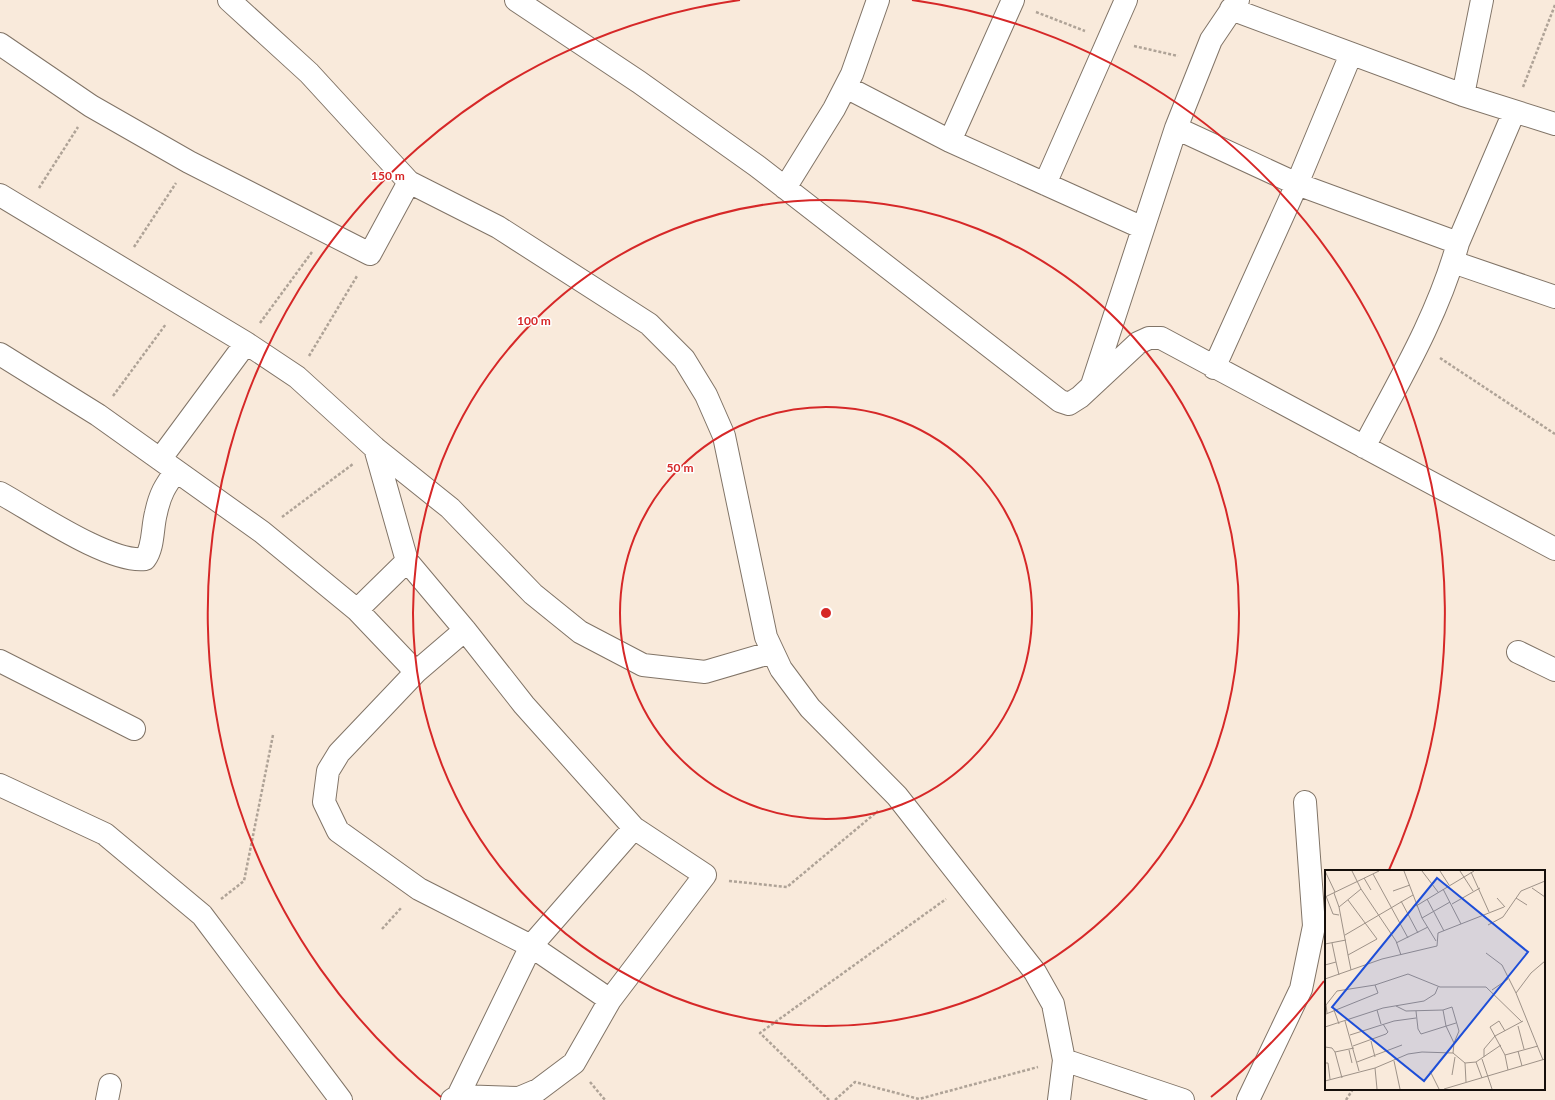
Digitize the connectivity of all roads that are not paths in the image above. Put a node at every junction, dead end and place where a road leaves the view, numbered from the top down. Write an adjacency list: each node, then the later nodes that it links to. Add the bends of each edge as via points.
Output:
1 (229, 0): 16 (street, via 309,73)
2 (516, 0): 19 (street, via 640,82)
3 (878, 0): 10 (street)
4 (1126, 0): 17 (street)
5 (1482, 0): 11 (street)
6 (1012, 2): 15 (street)
7 (1235, 5): 9 (street); 14 (street, via 1211,40)
8 (0, 44): 16 (street, via 91,106 189,162 370,254)
9 (1351, 54): 11 (street); 18 (street)
10 (846, 87): 15 (street); 19 (street)
11 (1463, 95): 12 (street)
12 (1514, 112): 13 (street); 22 (street)
13 (1555, 124)
14 (1176, 128): 18 (street); 21 (street)
15 (950, 141): 17 (street)
16 (409, 182): 36 (street, via 498,227 649,324 684,359 706,395 724,436 766,637)
17 (1045, 184): 21 (street)
18 (1297, 184): 22 (street); 26 (street)
19 (785, 188): 27 (street, via 1060,401 1069,404)
20 (0, 196): 24 (street)
21 (1143, 228): 27 (street)
22 (1456, 253): 23 (street); 28 (street, via 1419,344)
23 (1555, 297)
24 (246, 343): 29 (street, via 297,377); 30 (street)
25 (0, 354): 30 (street, via 98,415)
26 (1214, 368): 27 (street, via 1161,338 1149,338 1122,356); 28 (street)
27 (1090, 389)
28 (1364, 447): 32 (street)
29 (375, 448): 33 (street); 36 (street, via 450,508 532,594 580,632 643,665 705,672)
30 (169, 465): 31 (street, via 156,513 149,553 145,559 137,560 118,555 83,540); 34 (street, via 262,532)
31 (0, 493)
32 (1555, 548)
33 (407, 561): 34 (street); 35 (street)
34 (357, 610): 40 (street)
35 (465, 630): 40 (street); 44 (street, via 524,705)
36 (773, 652): 47 (street, via 781,669 810,708 897,796 1035,972 1053,1004)
37 (1518, 652): 39 (street)
38 (0, 661): 41 (street)
39 (1555, 670)
40 (416, 672): 45 (street, via 339,753 328,771 325,789 324,802 329,814 338,831 419,889)
41 (134, 729)
42 (0, 785): 49 (street, via 105,834 202,914)
43 (1305, 802): 52 (street, via 1314,926 1301,989)
44 (634, 828): 45 (street); 46 (street, via 704,875)
45 (531, 946): 46 (street); 48 (street)
46 (610, 1000): 48 (street, via 574,1063 538,1090 519,1098)
47 (1064, 1060): 50 (street); 51 (street)
48 (455, 1098)
49 (341, 1100)
50 (1059, 1100)
51 (1183, 1100)
52 (1248, 1100)

